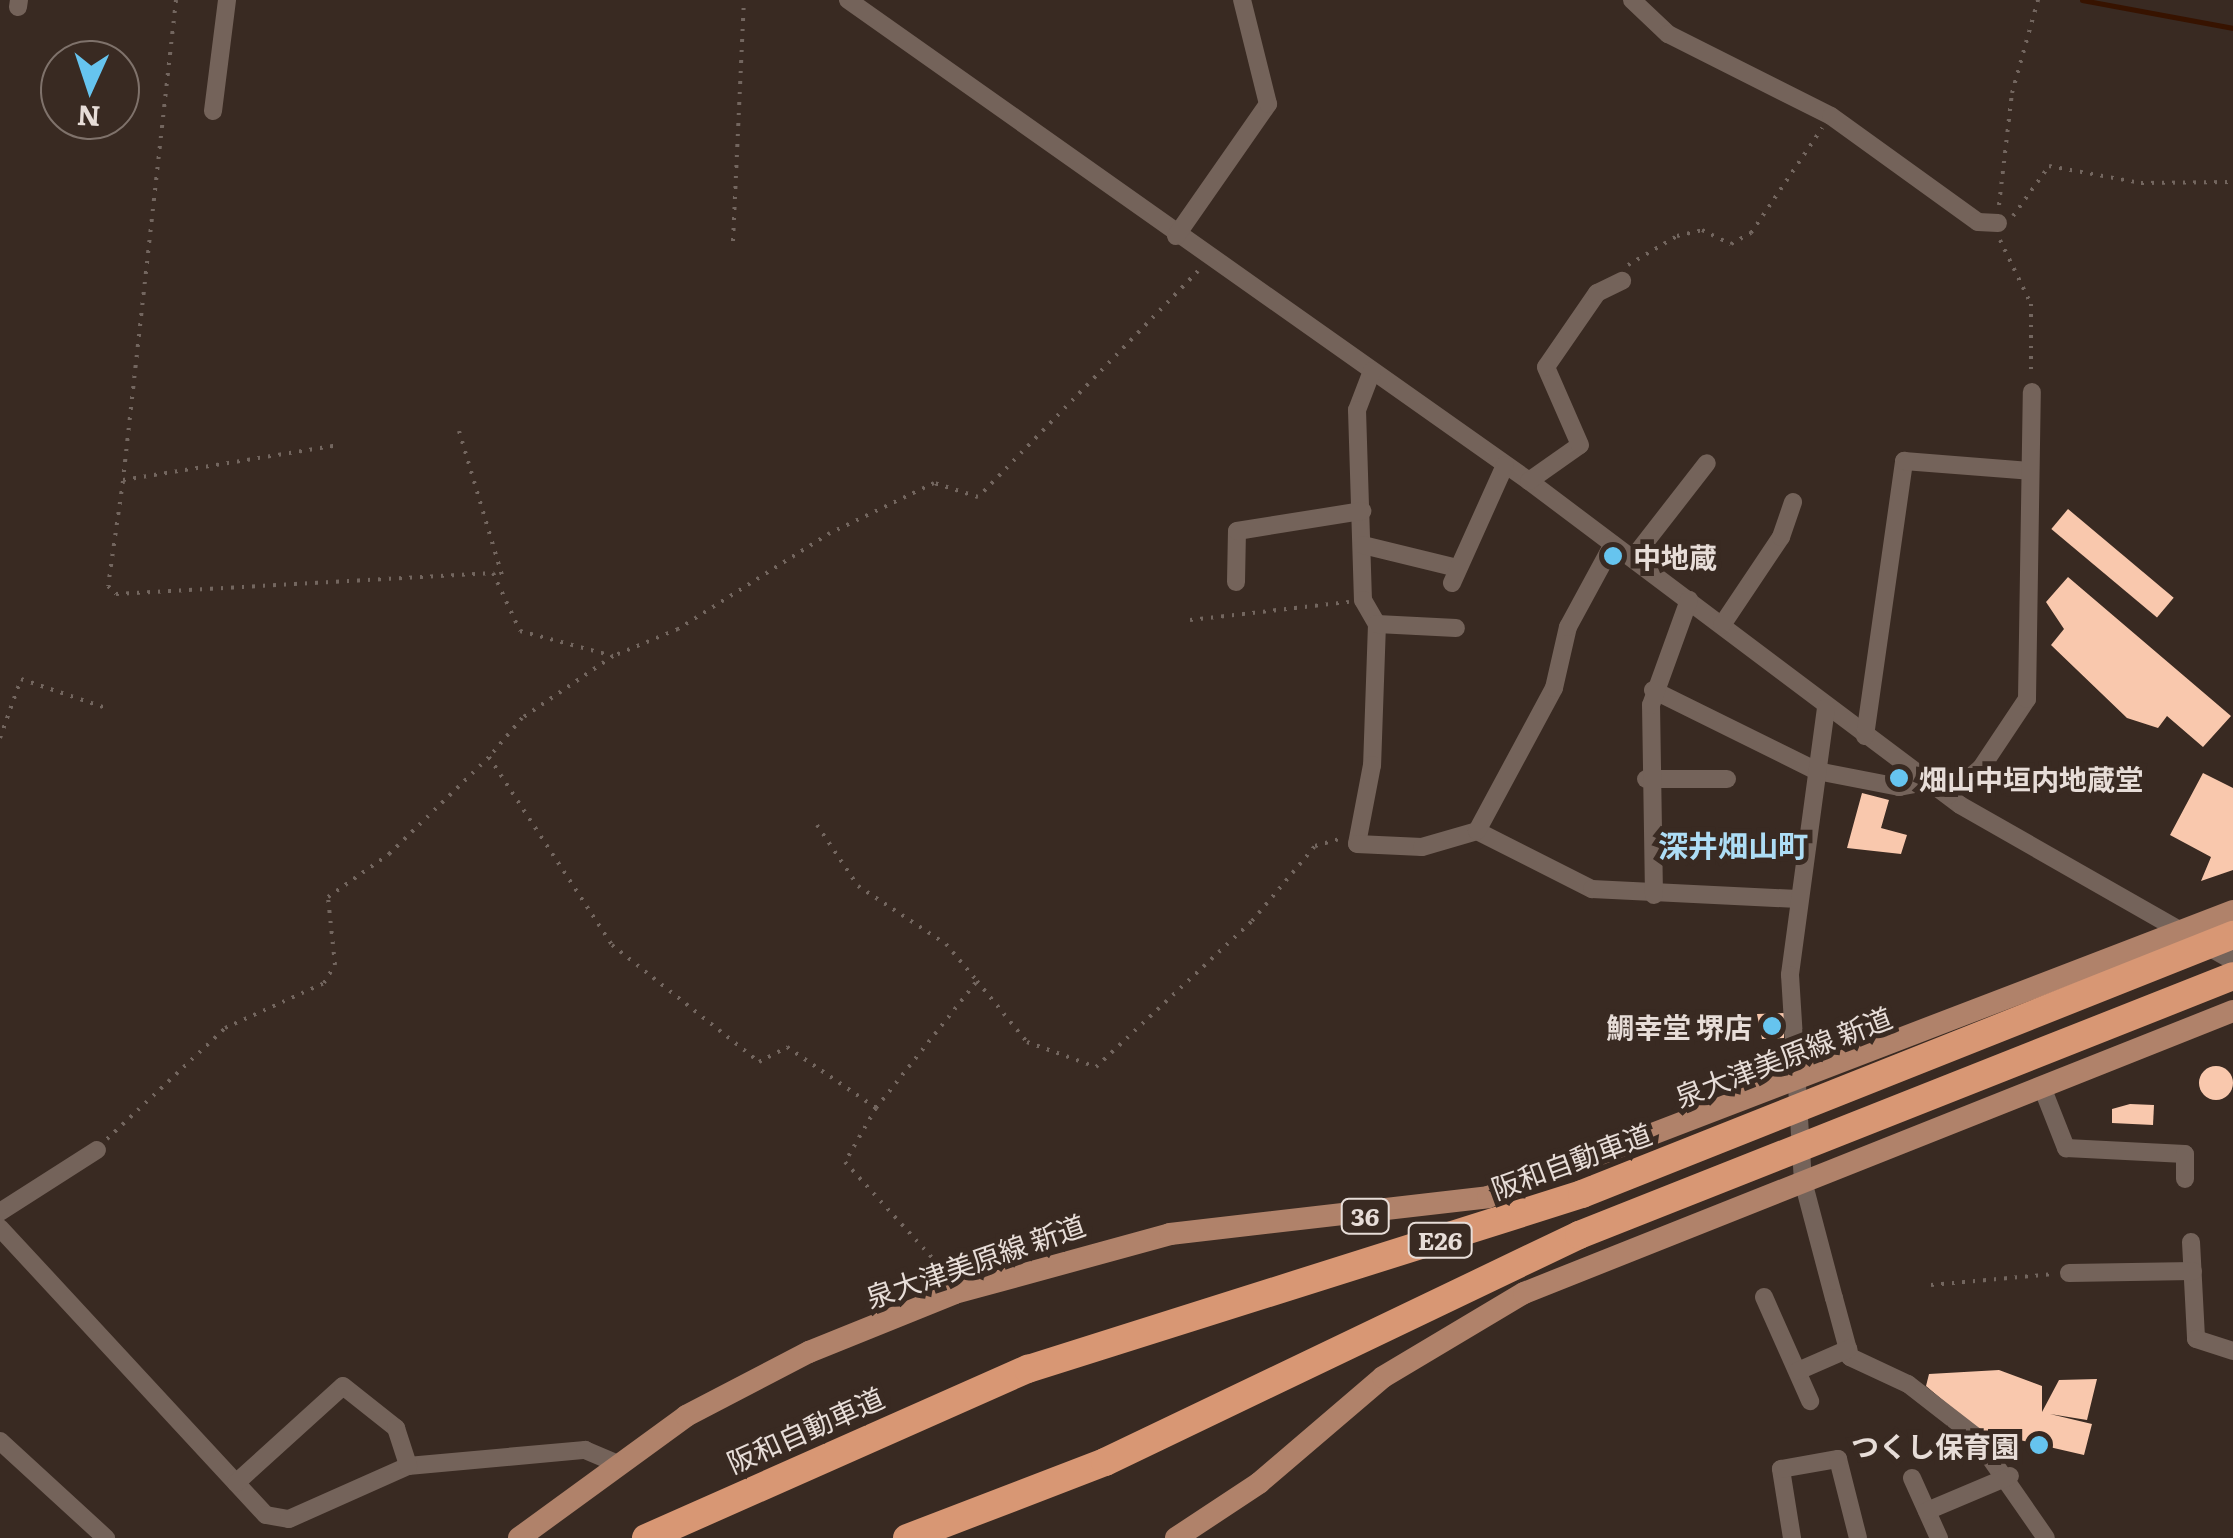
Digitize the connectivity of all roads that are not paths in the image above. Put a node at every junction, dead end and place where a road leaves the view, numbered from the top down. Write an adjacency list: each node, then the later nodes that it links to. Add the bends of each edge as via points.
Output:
1 (227, 0): 7 (street)
2 (848, 0): 9 (street)
3 (1242, 0): 9 (street, via 1268,104)
4 (1632, 0): 6 (street)
5 (1660, 0): 6 (street)
6 (1650, 18): 8 (street, via 1742,76 1830,116 1978,222)
7 (213, 111)
8 (1998, 223)
9 (1176, 236): 11 (street)
10 (1622, 281): 16 (street, via 1598,293 1546,367 1580,445)
11 (1372, 371): 14 (street); 18 (street, via 1357,410)
12 (2032, 392): 15 (street)
13 (1706, 464): 21 (street)
14 (1505, 465): 16 (street); 20 (street, via 1455,576)
15 (2030, 470): 29 (street, via 1904,460); 34 (street, via 2027,699 1981,768)
16 (1529, 482): 19 (street)
17 (1793, 502): 25 (street, via 1781,537)
18 (1362, 512): 20 (street); 22 (street, via 1237,531)
19 (1613, 544): 21 (street); 35 (street, via 1568,627 1554,688)
20 (1363, 545): 24 (street, via 1363,600)
21 (1633, 558): 23 (street)
22 (1236, 582)
23 (1690, 600): 25 (street); 27 (street)
24 (1377, 624): 26 (street); 35 (street, via 1372,765 1357,844 1422,847)
25 (1722, 625): 28 (street)
26 (1456, 628)
27 (1654, 690): 30 (street); 31 (street)
28 (1826, 708): 29 (street); 30 (street)
29 (1865, 736): 33 (street)
30 (1817, 771): 33 (street, via 1900,787); 37 (street)
31 (1646, 779): 32 (street); 36 (street)
32 (1726, 779)
33 (1929, 782): 34 (street)
34 (1949, 796): 39 (street)
35 (1477, 830): 36 (street, via 1559,879)
36 (1654, 894): 37 (street)
37 (1798, 899): 44 (street)
38 (2233, 911): 39 (main road, 泉大津美原線 新道 / 36)
39 (2181, 933): 41 (street); 44 (main road, 泉大津美原線 新道 / 36)
40 (2233, 935): 68 (highway, 阪和自動車道 / E26, via 1582,1194 1028,1368)
41 (2233, 960)
42 (2233, 976): 69 (highway, E26, via 1578,1236 1104,1462)
43 (2233, 1011): 45 (main road)
44 (1793, 1085): 48 (street); 60 (main road, 泉大津美原線 新道 / 36, via 1488,1196 1170,1234 956,1293 750,1380)
45 (2042, 1087): 47 (street, via 2066,1148 2185,1154); 48 (main road)
46 (97, 1150): 49 (street)
47 (2184, 1179)
48 (1803, 1180): 55 (street); 70 (main road, via 1524,1294 1440,1341)
49 (0, 1212)
50 (0, 1228): 64 (street)
51 (2191, 1242): 52 (street)
52 (2192, 1271): 53 (street); 56 (street, via 2196,1339)
53 (2069, 1273)
54 (1764, 1297): 57 (street)
55 (1848, 1348): 57 (street); 62 (street, via 1939,1406)
56 (2233, 1352)
57 (1798, 1371): 58 (street)
58 (1810, 1401)
59 (0, 1441): 66 (street)
60 (616, 1462): 61 (street, via 585,1450); 67 (main road, 泉大津美原線 新道 / 36)
61 (408, 1466): 64 (street, via 289,1519 266,1515); 64 (street, via 396,1428 342,1386)
62 (2010, 1476): 65 (street); 74 (street)
63 (1912, 1478): 65 (street)
64 (236, 1482)
65 (1927, 1511): 73 (street)
66 (106, 1538)
67 (519, 1538)
68 (646, 1538)
69 (907, 1538)
70 (1176, 1538)
71 (1792, 1538): 72 (street, via 1781,1469 1838,1459)
72 (1858, 1538)
73 (1940, 1538)
74 (2046, 1538)

